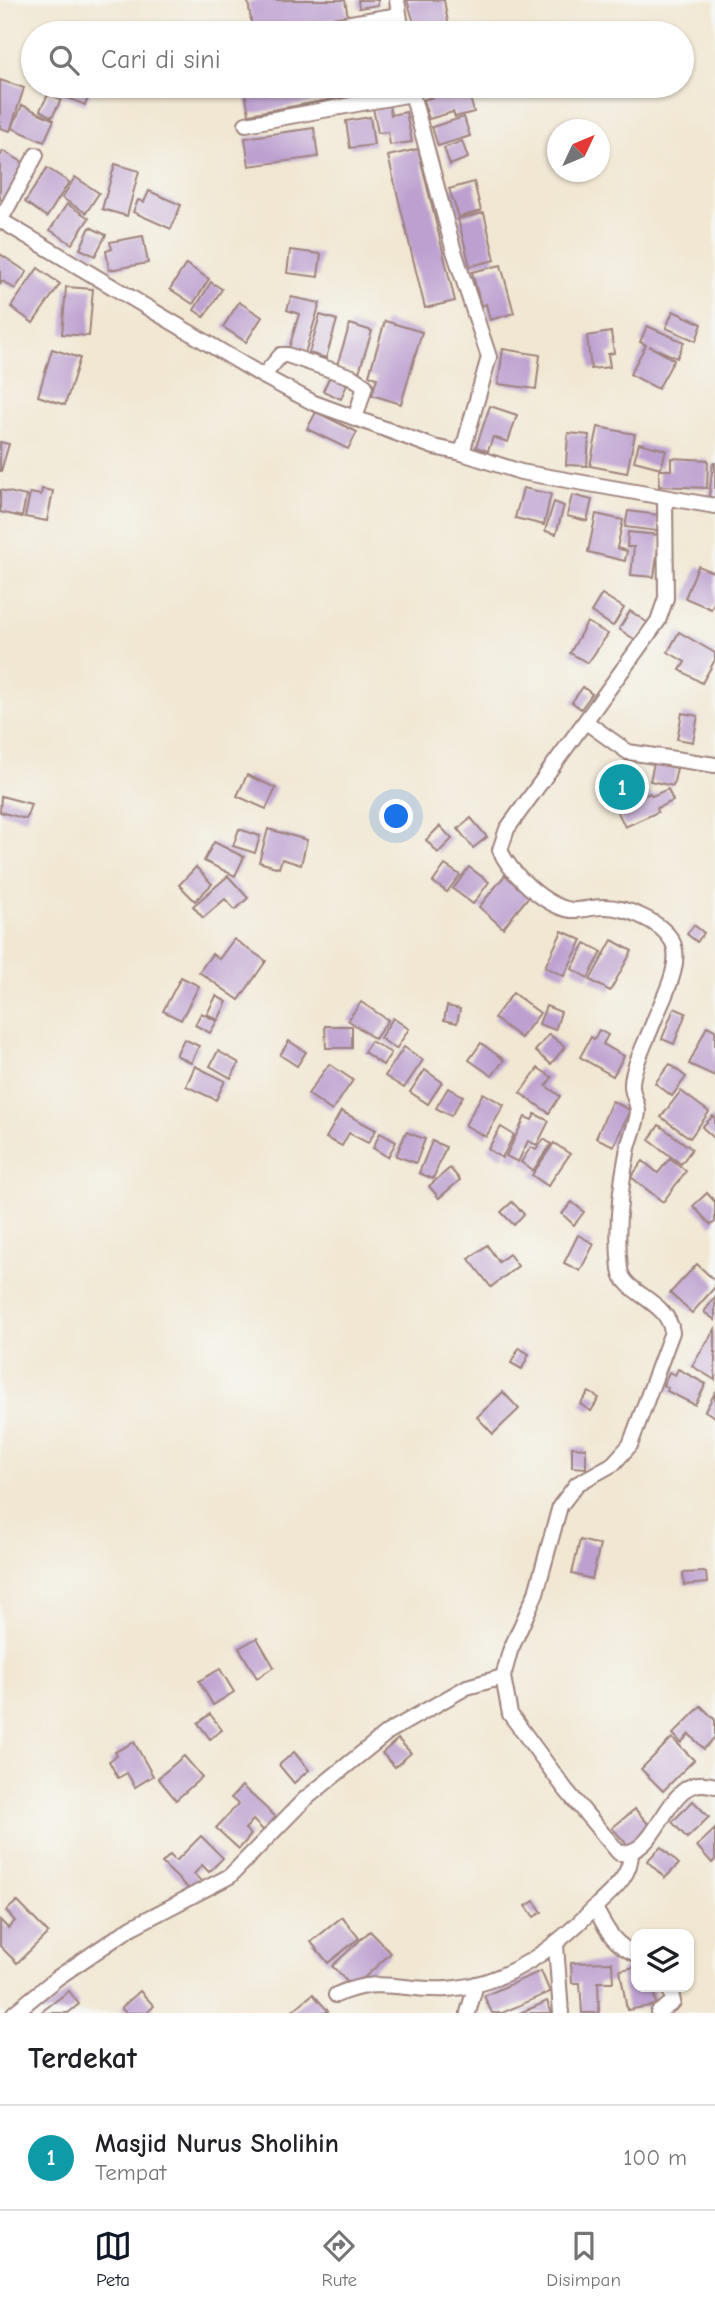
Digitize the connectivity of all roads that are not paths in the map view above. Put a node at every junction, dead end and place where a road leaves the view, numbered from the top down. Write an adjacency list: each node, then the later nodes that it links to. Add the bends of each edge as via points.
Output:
1 (398, 8): 2 (street)
2 (342, 21)
3 (372, 98): 5 (street)
4 (413, 98): 10 (street, via 453,248 489,357)
5 (246, 124)
6 (36, 155): 7 (street)
7 (0, 220): 8 (street)
8 (262, 376): 9 (street); 9 (street, via 281,355 287,355 352,377 365,386)
9 (355, 419): 10 (street)
10 (462, 453): 11 (street, via 522,472)
11 (665, 498): 12 (street); 13 (street, via 663,609)
12 (715, 506)
13 (586, 722): 14 (street, via 628,752); 15 (street, via 507,829 499,850 531,889 562,907 606,906 648,920 671,939 676,955 671,975 632,1083 638,1112 621,1195 620,1269 626,1280 668,1314 672,1332 630,1445 614,1464 578,1484 560,1506 536,1593)
14 (715, 765)
15 (503, 1677): 17 (street, via 510,1714 526,1736 614,1848 619,1853); 24 (street, via 467,1687 388,1732 304,1800 245,1865 132,1927)
16 (715, 1786): 17 (street, via 695,1783 680,1792 642,1845)
17 (631, 1852): 18 (street, via 624,1878)
18 (595, 1908): 19 (street); 20 (street, via 610,1937)
19 (556, 1945): 21 (street, via 520,1968); 26 (street)
20 (631, 1952)
21 (476, 1984): 23 (street, via 446,1989 392,1983); 25 (street)
22 (671, 1992): 27 (street, via 673,2002)
23 (336, 1996)
24 (14, 2013)
25 (468, 2013)
26 (561, 2013)
27 (658, 2013)

